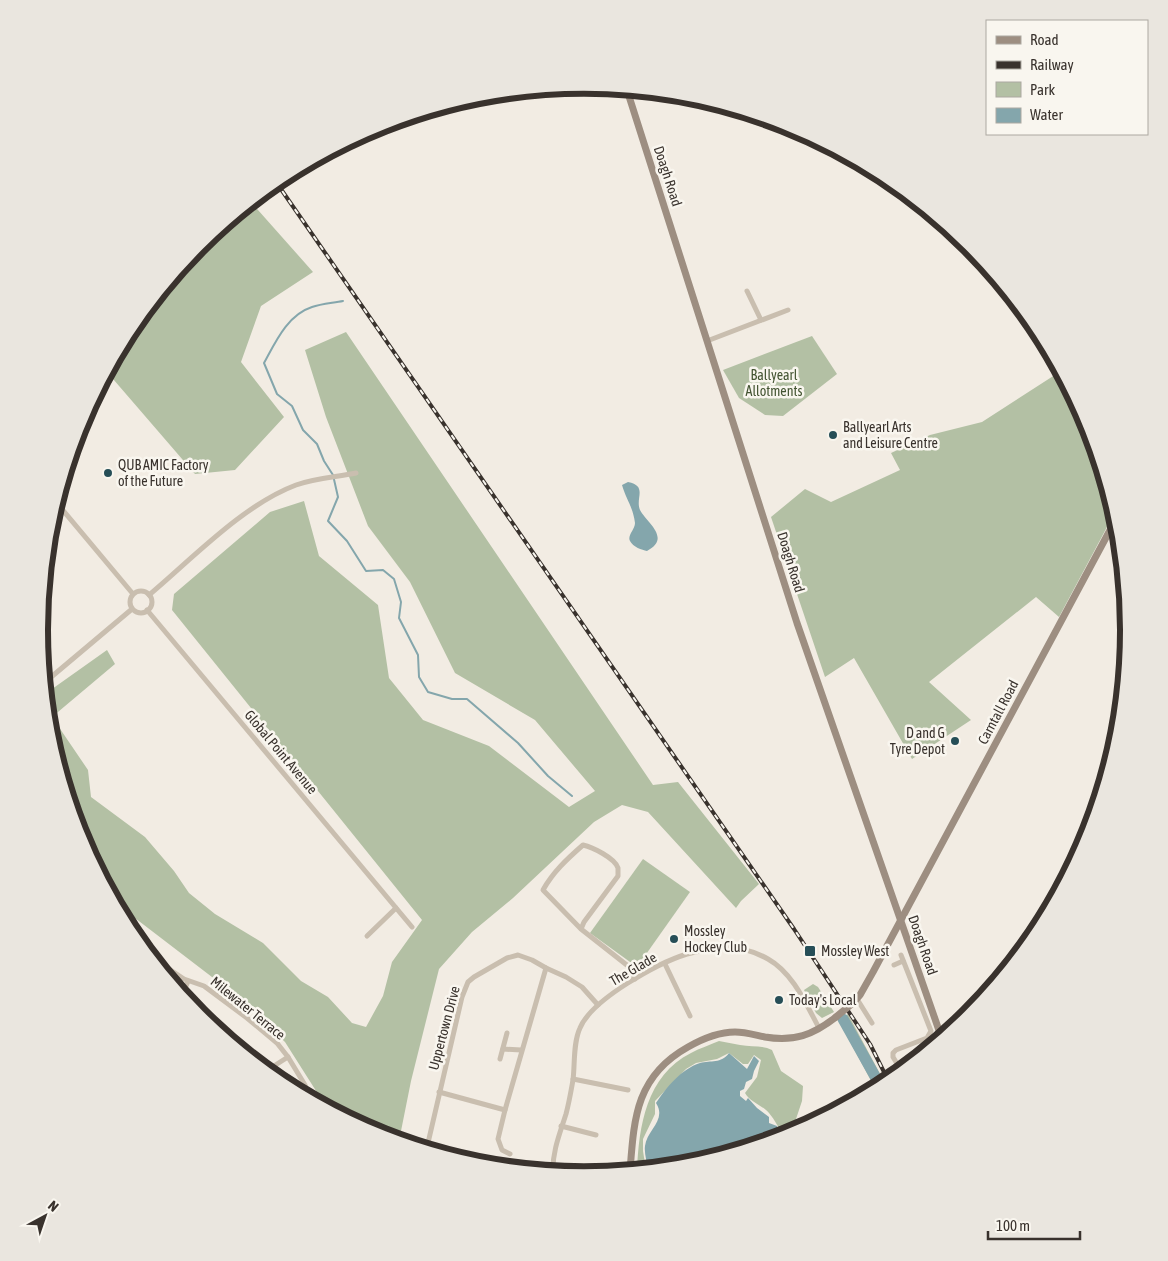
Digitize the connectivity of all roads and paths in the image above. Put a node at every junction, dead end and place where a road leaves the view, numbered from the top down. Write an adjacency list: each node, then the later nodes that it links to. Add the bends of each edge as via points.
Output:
1 (629, 96): 5 (main road, Doagh Road)
2 (747, 292): 4 (street)
3 (788, 310): 4 (street)
4 (761, 320): 5 (street)
5 (708, 341): 15 (main road, Doagh Road, via 802,640)
6 (356, 473): 10 (street, via 298,484 273,495 246,512)
7 (62, 509): 9 (street)
8 (1111, 529): 15 (main road, Carntall Road)
9 (133, 594): 10 (street, via 143,591); 11 (street, via 130,601)
10 (149, 595): 12 (street, via 152,603)
11 (132, 609): 12 (street, via 141,613); 13 (street)
12 (147, 610): 14 (street, Global Point Avenue)
13 (50, 678)
14 (396, 908): 16 (street, Global Point Avenue); 18 (street)
15 (900, 918): 28 (main road, Carntall Road); 33 (main road, Doagh Road)
16 (412, 927)
17 (581, 930): 17 (street, via 543,890 556,871 583,845 592,847 614,862 618,876); 25 (street, via 628,966)
18 (366, 936)
19 (901, 955): 20 (street)
20 (903, 961): 22 (street); 39 (street, via 931,1031 927,1038 893,1053)
21 (666, 964): 25 (street, The Glade); 30 (street); 32 (street, The Glade, via 688,954 723,948 758,953 786,973)
22 (894, 965)
23 (167, 968): 26 (street, Milewater Terrace)
24 (546, 968): 29 (street, Uppertown Drive, via 582,987); 36 (street); 44 (street, Uppertown Drive, via 518,955 507,958 468,982)
25 (635, 980): 29 (street, The Glade)
26 (188, 981): 27 (street); 37 (street, Milewater Terrace, via 204,986 247,1018 277,1043)
27 (184, 988)
28 (855, 1001): 31 (street); 32 (main road, bridge)
29 (598, 1005): 41 (street, The Glade, via 580,1027)
30 (690, 1016)
31 (872, 1023)
32 (819, 1028): 50 (main road, via 805,1036 790,1039 745,1033 722,1034 700,1040 677,1053 659,1069 643,1095 634,1124)
33 (940, 1032)
34 (507, 1033): 35 (street)
35 (503, 1049): 36 (street); 38 (street)
36 (521, 1050): 45 (street)
37 (288, 1057): 40 (street); 42 (street, Milewater Terrace)
38 (500, 1059)
39 (898, 1065)
40 (272, 1067)
41 (573, 1079): 43 (street); 46 (street, The Glade)
42 (306, 1089)
43 (628, 1090)
44 (439, 1092): 45 (street); 48 (street, Uppertown Drive)
45 (505, 1110): 49 (street, via 498,1139 502,1150)
46 (562, 1126): 47 (street); 51 (street, The Glade)
47 (596, 1135)
48 (428, 1143)
49 (510, 1154)
50 (631, 1165)
51 (554, 1166)

